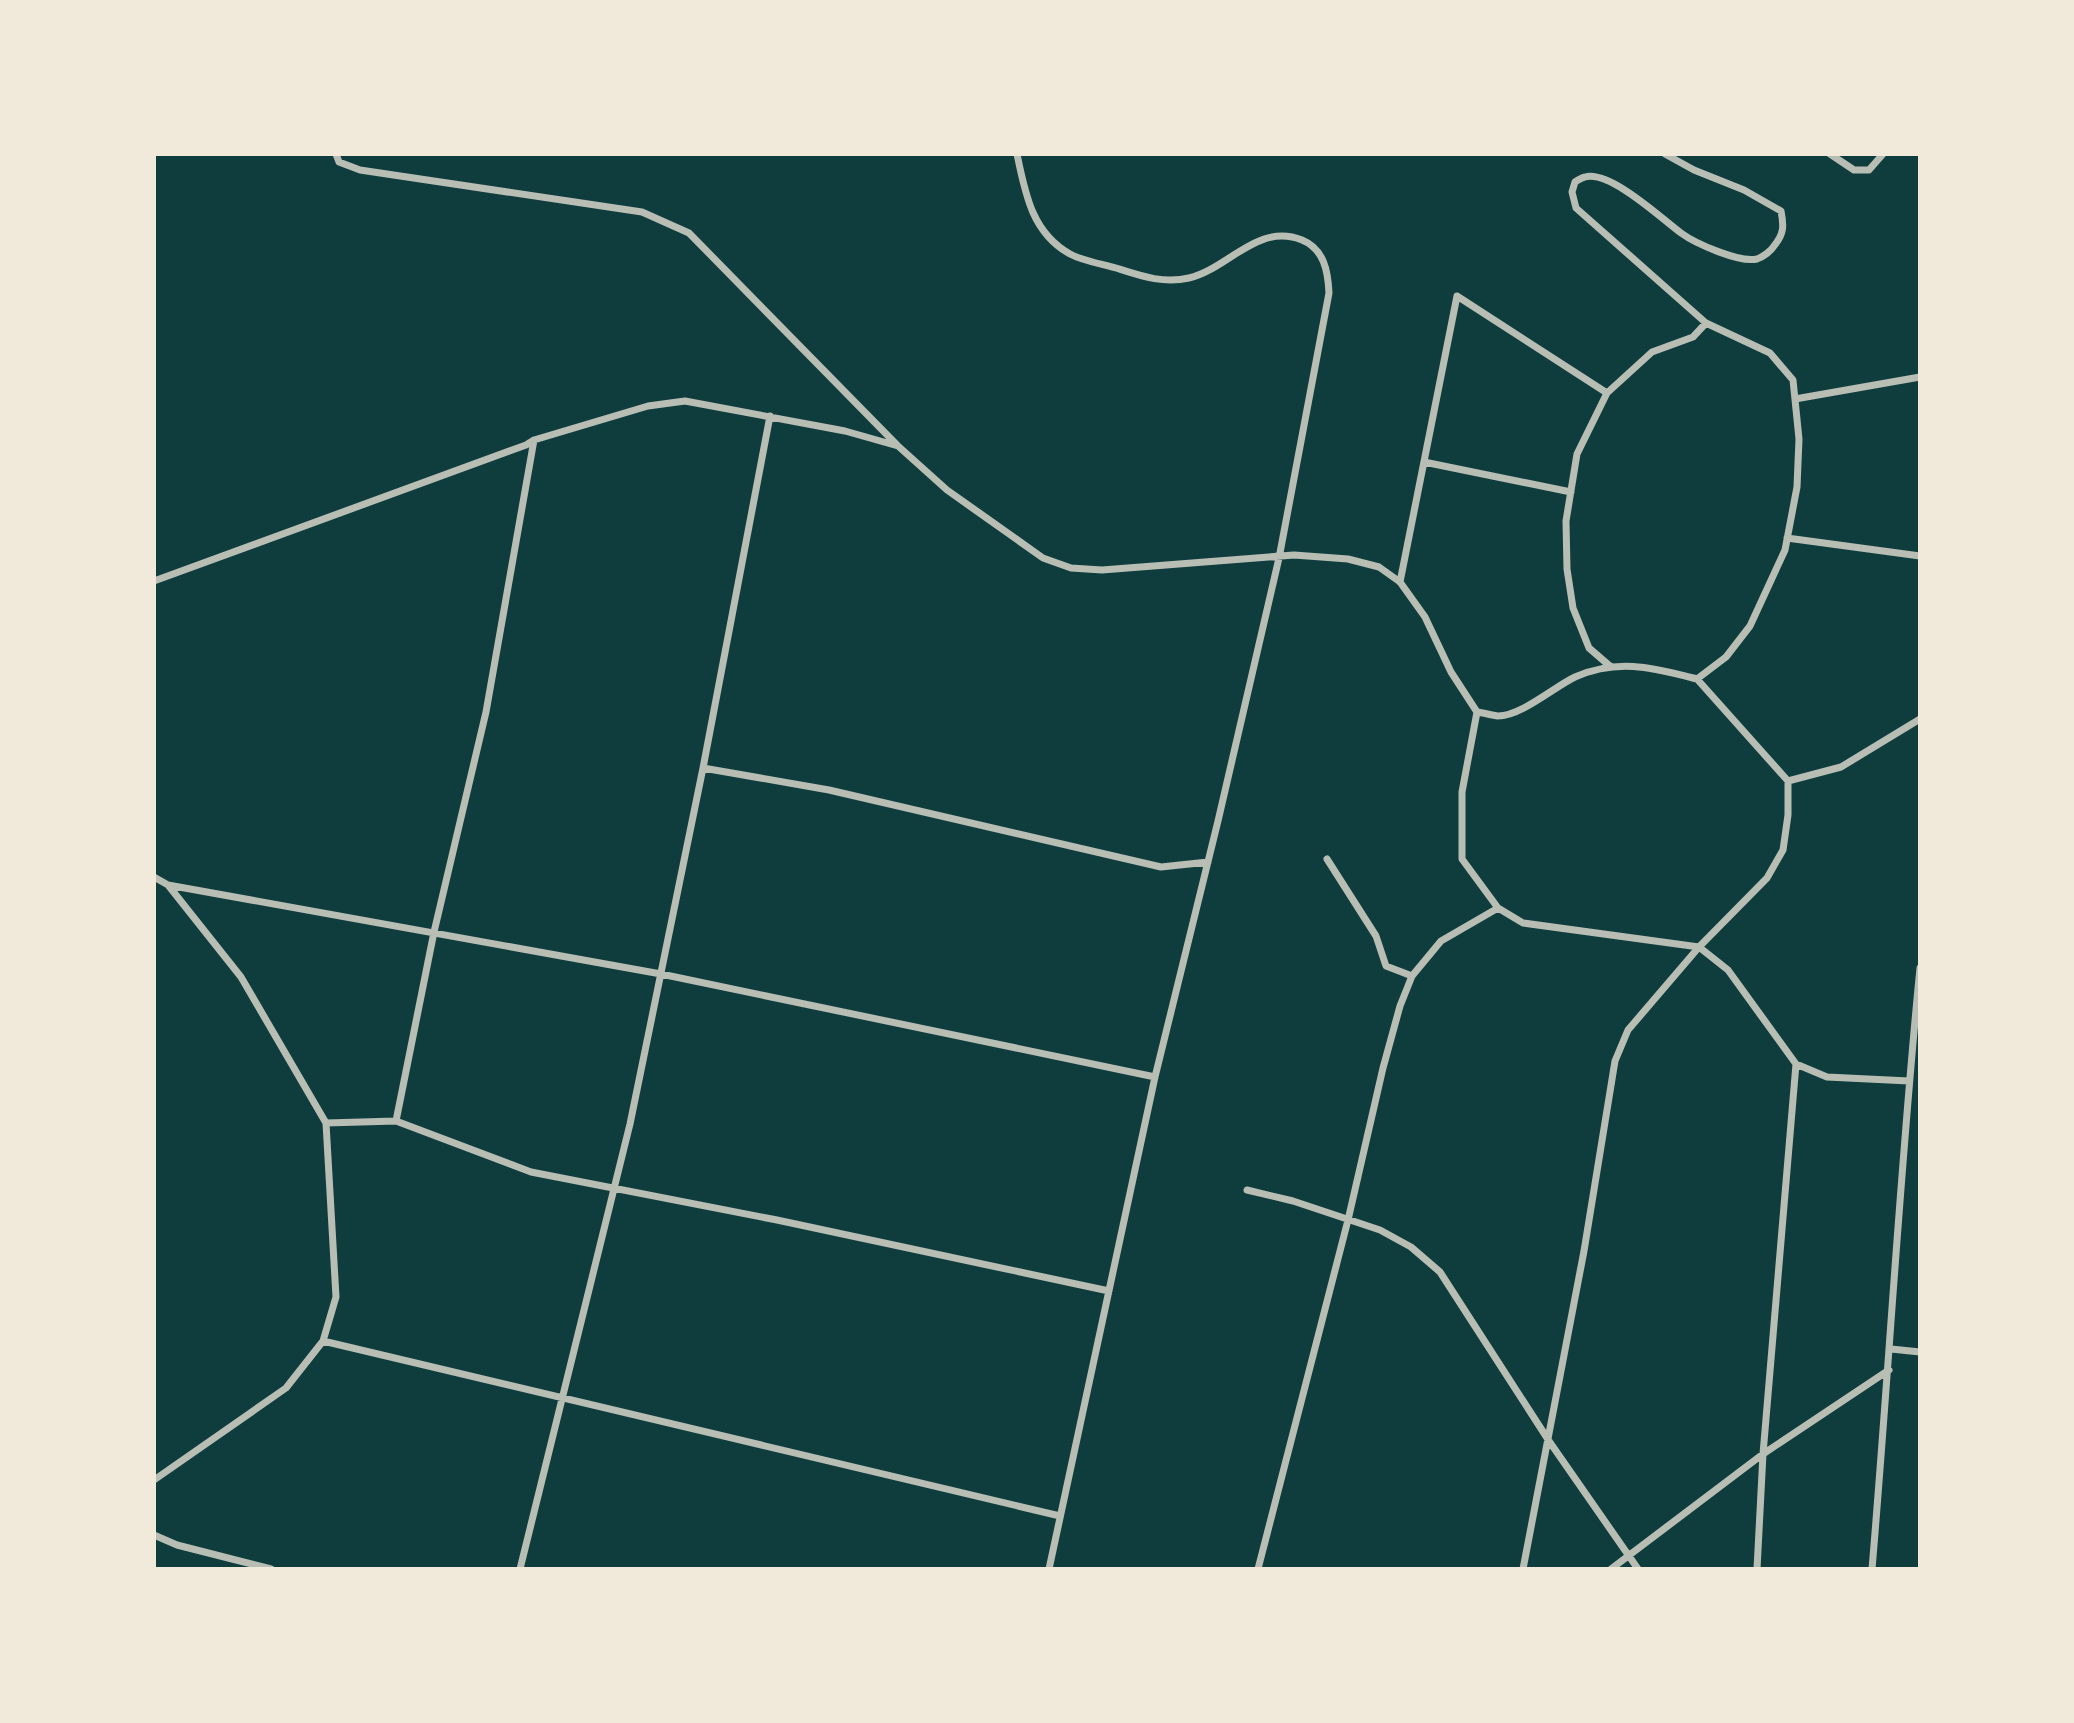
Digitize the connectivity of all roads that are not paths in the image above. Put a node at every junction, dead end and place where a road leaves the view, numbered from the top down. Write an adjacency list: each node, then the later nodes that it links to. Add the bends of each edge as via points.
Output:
1 (336, 154): 12 (street, via 339,162 360,170 642,212 671,223 689,233)
2 (1017, 154): 17 (street, via 1032,216 1048,238 1071,255 1155,280 1191,278 1261,239 1291,236 1314,245 1327,268 1329,293)
3 (1665, 154): 6 (street, via 1781,211 1782,237 1758,259 1736,258 1684,235 1643,201 1600,179 1586,176 1575,182 1572,192 1576,208)
4 (1830, 154): 5 (street, via 1854,170 1869,170)
5 (1883, 154)
6 (1706, 323): 8 (street, via 1693,337 1652,352); 9 (street, via 1770,353 1793,380)
7 (1920, 377): 9 (street)
8 (1607, 393): 13 (street, via 1457,296); 14 (street, via 1577,454)
9 (1795, 399): 15 (street, via 1797,487)
10 (769, 416): 11 (street, via 685,401 648,406); 12 (street); 24 (street)
11 (534, 440): 18 (street); 31 (street, via 486,712)
12 (898, 446): 17 (street, via 947,490 1043,558 1071,568)
13 (1424, 462): 14 (street); 19 (street)
14 (1571, 492): 20 (street, via 1566,520 1573,608 1589,648)
15 (1787, 538): 16 (street); 21 (street, via 1750,626 1726,657)
16 (1920, 556)
17 (1279, 558): 19 (street, via 1348,559 1379,567); 27 (street)
18 (154, 581)
19 (1400, 582): 22 (street, via 1425,617 1451,672)
20 (1611, 667): 21 (street, via 1641,665); 22 (street, via 1576,677 1500,716)
21 (1697, 679): 25 (street)
22 (1477, 712): 30 (street, via 1462,792 1462,859)
23 (1920, 719): 25 (street, via 1841,767)
24 (703, 768): 27 (street, via 829,790 1161,867); 34 (street)
25 (1788, 781): 32 (street, via 1783,850 1767,878)
26 (1327, 859): 35 (street, via 1376,936 1386,966)
27 (1208, 862): 37 (street)
28 (154, 877): 29 (street)
29 (168, 885): 31 (street); 40 (street, via 241,977)
30 (1497, 908): 32 (street, via 1523,923); 35 (street, via 1441,942)
31 (434, 932): 34 (street); 39 (street)
32 (1699, 947): 36 (street, via 1728,970); 50 (street, via 1629,1030 1615,1061)
33 (1920, 968): 38 (street)
34 (661, 974): 37 (street); 41 (street)
35 (1412, 976): 43 (street, via 1383,1068)
36 (1796, 1064): 38 (street, via 1827,1077); 51 (street)
37 (1155, 1077): 44 (street)
38 (1909, 1082): 46 (street)
39 (396, 1121): 40 (street); 41 (street, via 531,1172)
40 (326, 1123): 45 (street, via 336,1297)
41 (613, 1187): 44 (street); 49 (street)
42 (1247, 1190): 43 (street)
43 (1348, 1220): 50 (street, via 1411,1247 1440,1272); 59 (street)
44 (1109, 1291): 53 (street)
45 (323, 1341): 49 (street); 52 (street, via 286,1388)
46 (1891, 1349): 47 (street); 48 (street)
47 (1920, 1352)
48 (1889, 1370): 51 (street); 64 (street)
49 (562, 1397): 53 (street); 57 (street)
50 (1549, 1441): 55 (street); 60 (street)
51 (1763, 1454): 55 (street); 63 (street)
52 (154, 1480)
53 (1060, 1516): 58 (street)
54 (154, 1535): 56 (street)
55 (1628, 1557): 61 (street); 62 (street)
56 (271, 1569)
57 (520, 1569)
58 (1049, 1569)
59 (1258, 1569)
60 (1523, 1569)
61 (1611, 1569)
62 (1638, 1569)
63 (1756, 1569)
64 (1872, 1569)

